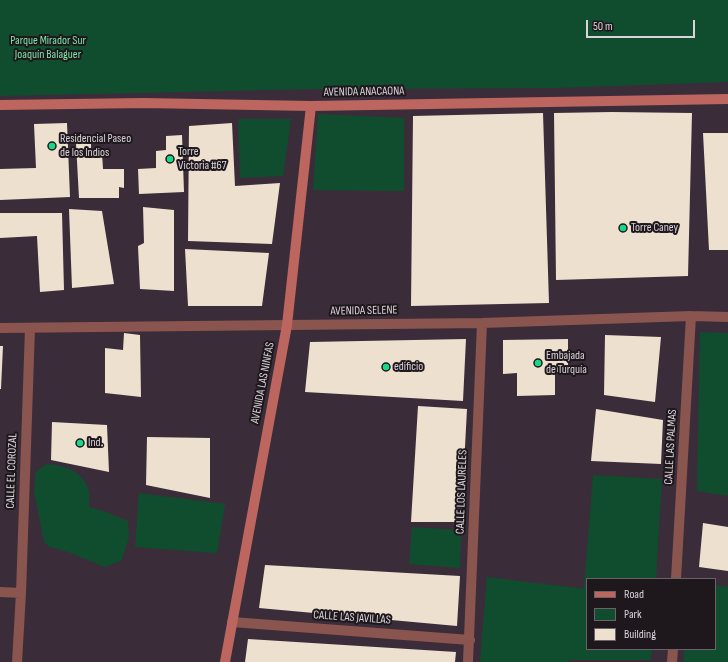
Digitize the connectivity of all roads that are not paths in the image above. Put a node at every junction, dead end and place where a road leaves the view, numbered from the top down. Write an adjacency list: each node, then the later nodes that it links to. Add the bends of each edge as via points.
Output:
1 (728, 99): 3 (main road, AVENIDA ANACAONA)
2 (0, 105): 3 (main road, AVENIDA ANACAONA, via 144,103)
3 (311, 106): 7 (main road, AVENIDA LAS NINFAS)
4 (691, 316): 5 (street, AVENIDA SELENE); 6 (street, AVENIDA SELENE); 10 (street, CALLE LAS PALMAS)
5 (728, 317)
6 (482, 323): 7 (street, AVENIDA SELENE); 14 (street, CALLE LOS LAURELES)
7 (287, 325): 9 (street, AVENIDA SELENE); 13 (main road, AVENIDA LAS NINFAS)
8 (0, 328): 9 (street, AVENIDA SELENE)
9 (30, 328): 12 (street, CALLE EL COROZAL)
10 (676, 578)
11 (0, 592): 12 (street)
12 (21, 593): 16 (street, CALLE EL COROZAL)
13 (232, 622): 14 (street, CALLE LAS JAVILLAS); 17 (main road, AVENIDA LAS NINFAS)
14 (470, 640): 18 (street, CALLE LOS LAURELES)
15 (673, 650): 19 (street)
16 (17, 662)
17 (225, 662)
18 (468, 662)
19 (672, 662)

